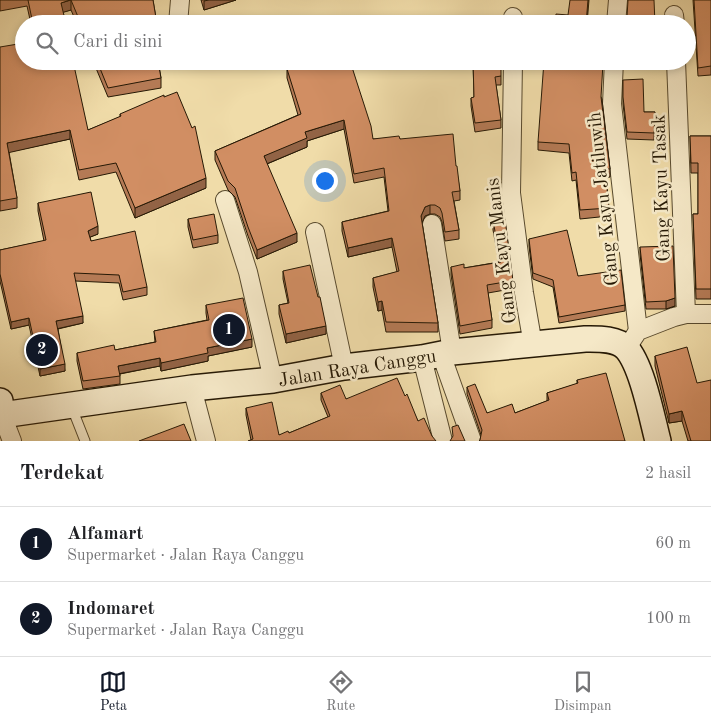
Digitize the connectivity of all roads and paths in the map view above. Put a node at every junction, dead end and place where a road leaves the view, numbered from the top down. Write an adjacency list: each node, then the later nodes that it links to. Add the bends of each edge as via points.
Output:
1 (180, 0): 3 (street)
2 (618, 0): 4 (street)
3 (179, 15)
4 (617, 15)
5 (513, 70): 14 (street, Gang Kayu Manis, via 511,193)
6 (614, 70): 13 (street, Gang Kayu Jatiluwih, via 612,104)
7 (676, 70): 11 (street, Gang Kayu Tasak)
8 (225, 200): 17 (street, via 248,272)
9 (432, 224): 15 (street)
10 (315, 232): 16 (street)
11 (686, 314): 12 (street); 13 (street)
12 (711, 314)
13 (632, 339): 14 (main road, Jalan Raya Canggu); 26 (main road)
14 (533, 345): 15 (main road, Jalan Raya Canggu)
15 (439, 355): 16 (main road, Jalan Raya Canggu); 24 (street); 25 (street)
16 (344, 367): 17 (main road, Jalan Raya Canggu)
17 (273, 380): 18 (main road, Jalan Raya Canggu)
18 (192, 388): 19 (main road, Jalan Raya Canggu); 23 (street)
19 (70, 406): 20 (main road, Jalan Raya Canggu); 22 (lane)
20 (1, 411): 21 (street)
21 (12, 441)
22 (85, 441)
23 (206, 441)
24 (443, 441)
25 (472, 441)
26 (658, 441)

